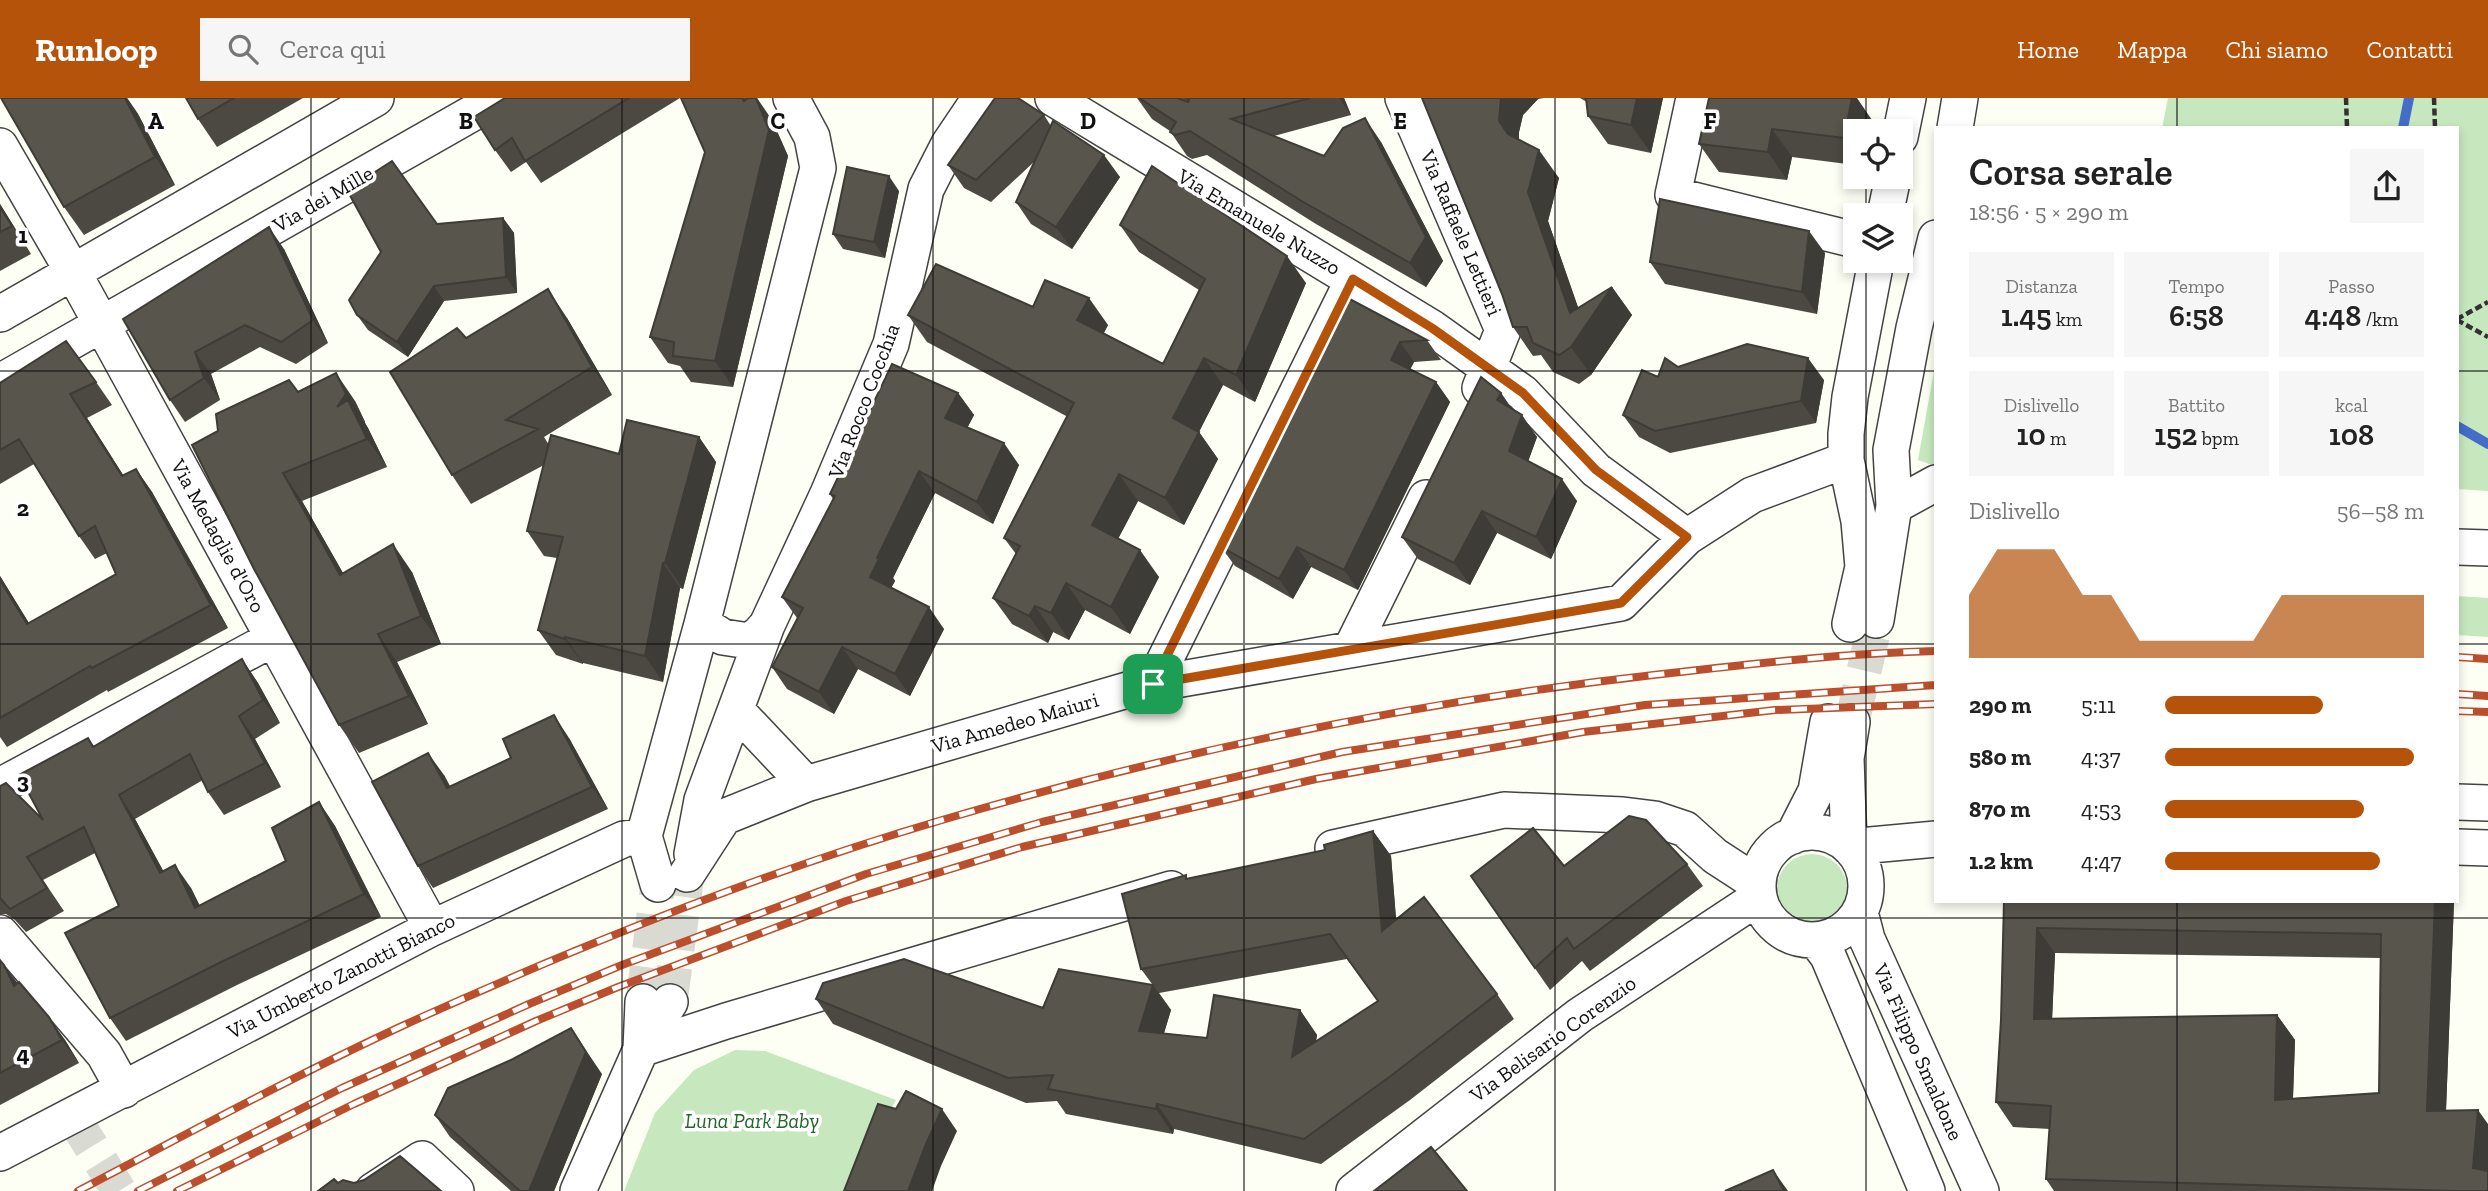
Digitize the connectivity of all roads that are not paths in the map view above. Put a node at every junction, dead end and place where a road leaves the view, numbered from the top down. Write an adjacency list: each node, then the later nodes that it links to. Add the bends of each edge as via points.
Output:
1 (376, 98): 15 (street)
2 (499, 98): 19 (street, Via dei Mille)
3 (790, 98): 30 (street, via 812,137 818,168)
4 (980, 98): 31 (street, Via Rocco Cocchia, via 926,188 891,344)
5 (1053, 98): 17 (street, Via Emanuele Nuzzo)
6 (1403, 98): 20 (street, Via Raffaele Lettieri, via 1503,330)
7 (1694, 98): 13 (street, via 1673,195)
8 (1908, 98): 10 (street)
9 (1960, 98): 11 (street)
10 (1904, 119)
11 (1955, 126)
12 (0, 146): 15 (street, Via Medaglie d'Oro)
13 (1843, 237)
14 (1934, 252): 26 (street, via 1914,327 1891,450)
15 (73, 272): 18 (street); 19 (street, Via Medaglie d'Oro)
16 (1874, 273): 23 (street, via 1850,397)
17 (1353, 279): 20 (street, Via Emanuele Nuzzo); 34 (street)
18 (0, 314)
19 (102, 324): 21 (street, Via dei Mille); 32 (street, Via Medaglie d'Oro)
20 (1489, 369): 22 (street, Via Raffaele Lettieri); 27 (street, Via Emanuele Nuzzo, via 1523,393 1596,470)
21 (0, 382)
22 (1465, 418)
23 (1846, 460): 26 (street, via 1859,521 1863,622); 27 (street, Via Amedeo Maiuri, via 1752,495)
24 (1441, 466): 33 (street)
25 (1934, 484): 26 (street)
26 (1894, 506)
27 (1687, 537): 33 (street, Via Amedeo Maiuri, via 1621,603)
28 (2459, 547): 29 (street)
29 (2488, 548)
30 (702, 624): 31 (street, via 723,637 749,641); 40 (street)
31 (767, 625): 35 (street, Via Rocco Cocchia)
32 (274, 639): 37 (street); 51 (street, Via Medaglie d'Oro)
33 (1351, 649): 34 (street, Via Amedeo Maiuri)
34 (1153, 684): 36 (street, Via Amedeo Maiuri)
35 (736, 710): 36 (street); 47 (street, Via Rocco Cocchia)
36 (806, 784): 47 (street, Via Amedeo Maiuri, via 724,817)
37 (0, 786)
38 (2459, 802): 39 (street)
39 (2488, 803)
40 (644, 836): 47 (street); 51 (street, Via Umberto Zanotti Bianco, via 624,838)
41 (1793, 836): 43 (street, via 1820,833); 43 (street, via 1816,791 1840,722); 49 (street, via 1777,845 1764,863)
42 (1934, 839): 43 (street)
43 (1849, 847): 50 (street, via 1866,877)
44 (2459, 847): 45 (street)
45 (2488, 848)
46 (1306, 854): 49 (street, via 1504,810 1623,815 1685,829)
47 (673, 879)
48 (1200, 880): 55 (street)
49 (1759, 891): 53 (street, via 1764,912 1774,924 1786,934); 61 (street, Via Belisario Corenzio, via 1580,1015)
50 (1860, 912): 53 (street, via 1834,936); 63 (street, Via Filippo Smaldone, via 1867,939)
51 (432, 928): 56 (street, Via Umberto Zanotti Bianco)
52 (0, 933): 56 (street, via 104,1054)
53 (1816, 940): 62 (street, Via Filippo Smaldone, via 1828,956)
54 (656, 1002): 55 (street)
55 (641, 1049): 60 (street)
56 (124, 1090): 57 (street, Via Umberto Zanotti Bianco)
57 (0, 1153)
58 (373, 1191): 59 (street, via 422,1159)
59 (456, 1191)
60 (578, 1191)
61 (1354, 1191)
62 (1927, 1191)
63 (1981, 1191)

